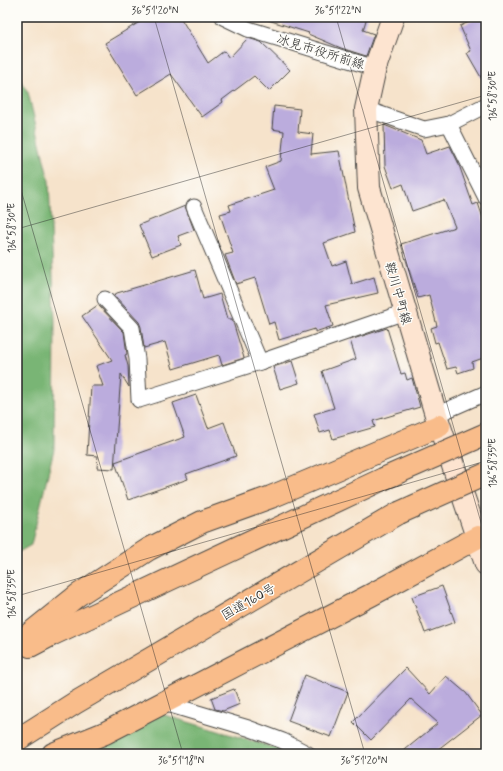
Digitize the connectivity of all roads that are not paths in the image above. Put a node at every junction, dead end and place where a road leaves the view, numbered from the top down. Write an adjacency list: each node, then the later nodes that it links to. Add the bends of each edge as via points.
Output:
1 (223, 17): 3 (street, 冰見市役所前線, via 248,29)
2 (393, 17): 3 (main road, 鞍川中町線)
3 (375, 68): 5 (main road, 鞍川中町線)
4 (486, 105): 6 (street)
5 (366, 109): 6 (street, via 424,129); 10 (main road, 鞍川中町線, via 369,188)
6 (449, 124): 7 (street)
7 (486, 198)
8 (194, 207): 11 (street)
9 (105, 298): 11 (street, via 132,328 139,400)
10 (404, 312): 11 (street); 13 (main road, 鞍川中町線)
11 (260, 362)
12 (486, 393): 13 (street)
13 (438, 421): 16 (main road, 鞍川中町線); 18 (highway, via 271,497 202,522 149,549 78,595)
14 (486, 434): 19 (highway, bridge, via 383,479)
15 (486, 474): 21 (highway, 国道160号, bridge, via 399,513 75,703)
16 (482, 535): 17 (main road, 鞍川中町線); 20 (highway)
17 (486, 564)
18 (17, 644)
19 (17, 653)
20 (164, 703): 22 (highway, via 106,733); 23 (street, via 255,730)
21 (17, 740)
22 (53, 754)
23 (308, 754)

